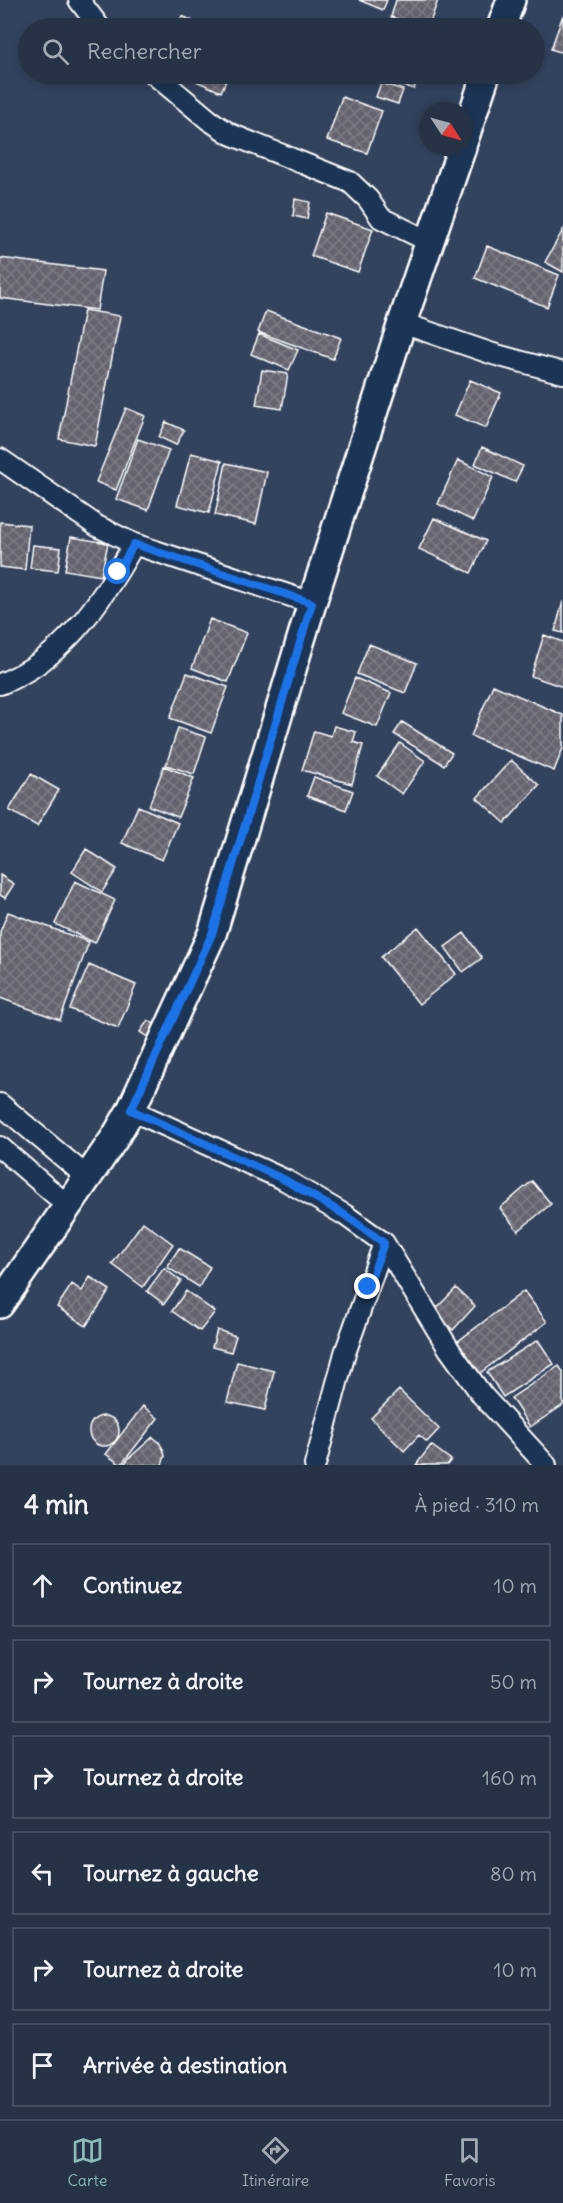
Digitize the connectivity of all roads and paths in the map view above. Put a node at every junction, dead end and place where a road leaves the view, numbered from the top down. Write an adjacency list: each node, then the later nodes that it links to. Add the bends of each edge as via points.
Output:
1 (79, 0): 3 (street)
2 (511, 0): 4 (main road)
3 (92, 18)
4 (505, 18)
5 (166, 84): 9 (street, via 230,134 350,182 381,218)
6 (483, 84): 7 (main road)
7 (473, 113)
8 (459, 156): 9 (main road)
9 (430, 242): 10 (main road)
10 (402, 323): 11 (street); 14 (main road)
11 (563, 373)
12 (0, 459): 13 (street, via 97,526)
13 (134, 544): 14 (street); 15 (street, via 80,626 49,656 21,676)
14 (312, 603): 17 (main road, via 212,934)
15 (0, 684)
16 (0, 1104): 19 (street)
17 (131, 1110): 19 (main road); 21 (street, via 285,1180)
18 (0, 1147): 20 (street)
19 (87, 1177): 20 (main road)
20 (67, 1205): 22 (main road)
21 (384, 1243): 23 (street, via 345,1353); 24 (street, via 482,1395)
22 (0, 1304)
23 (315, 1465)
24 (546, 1465)

